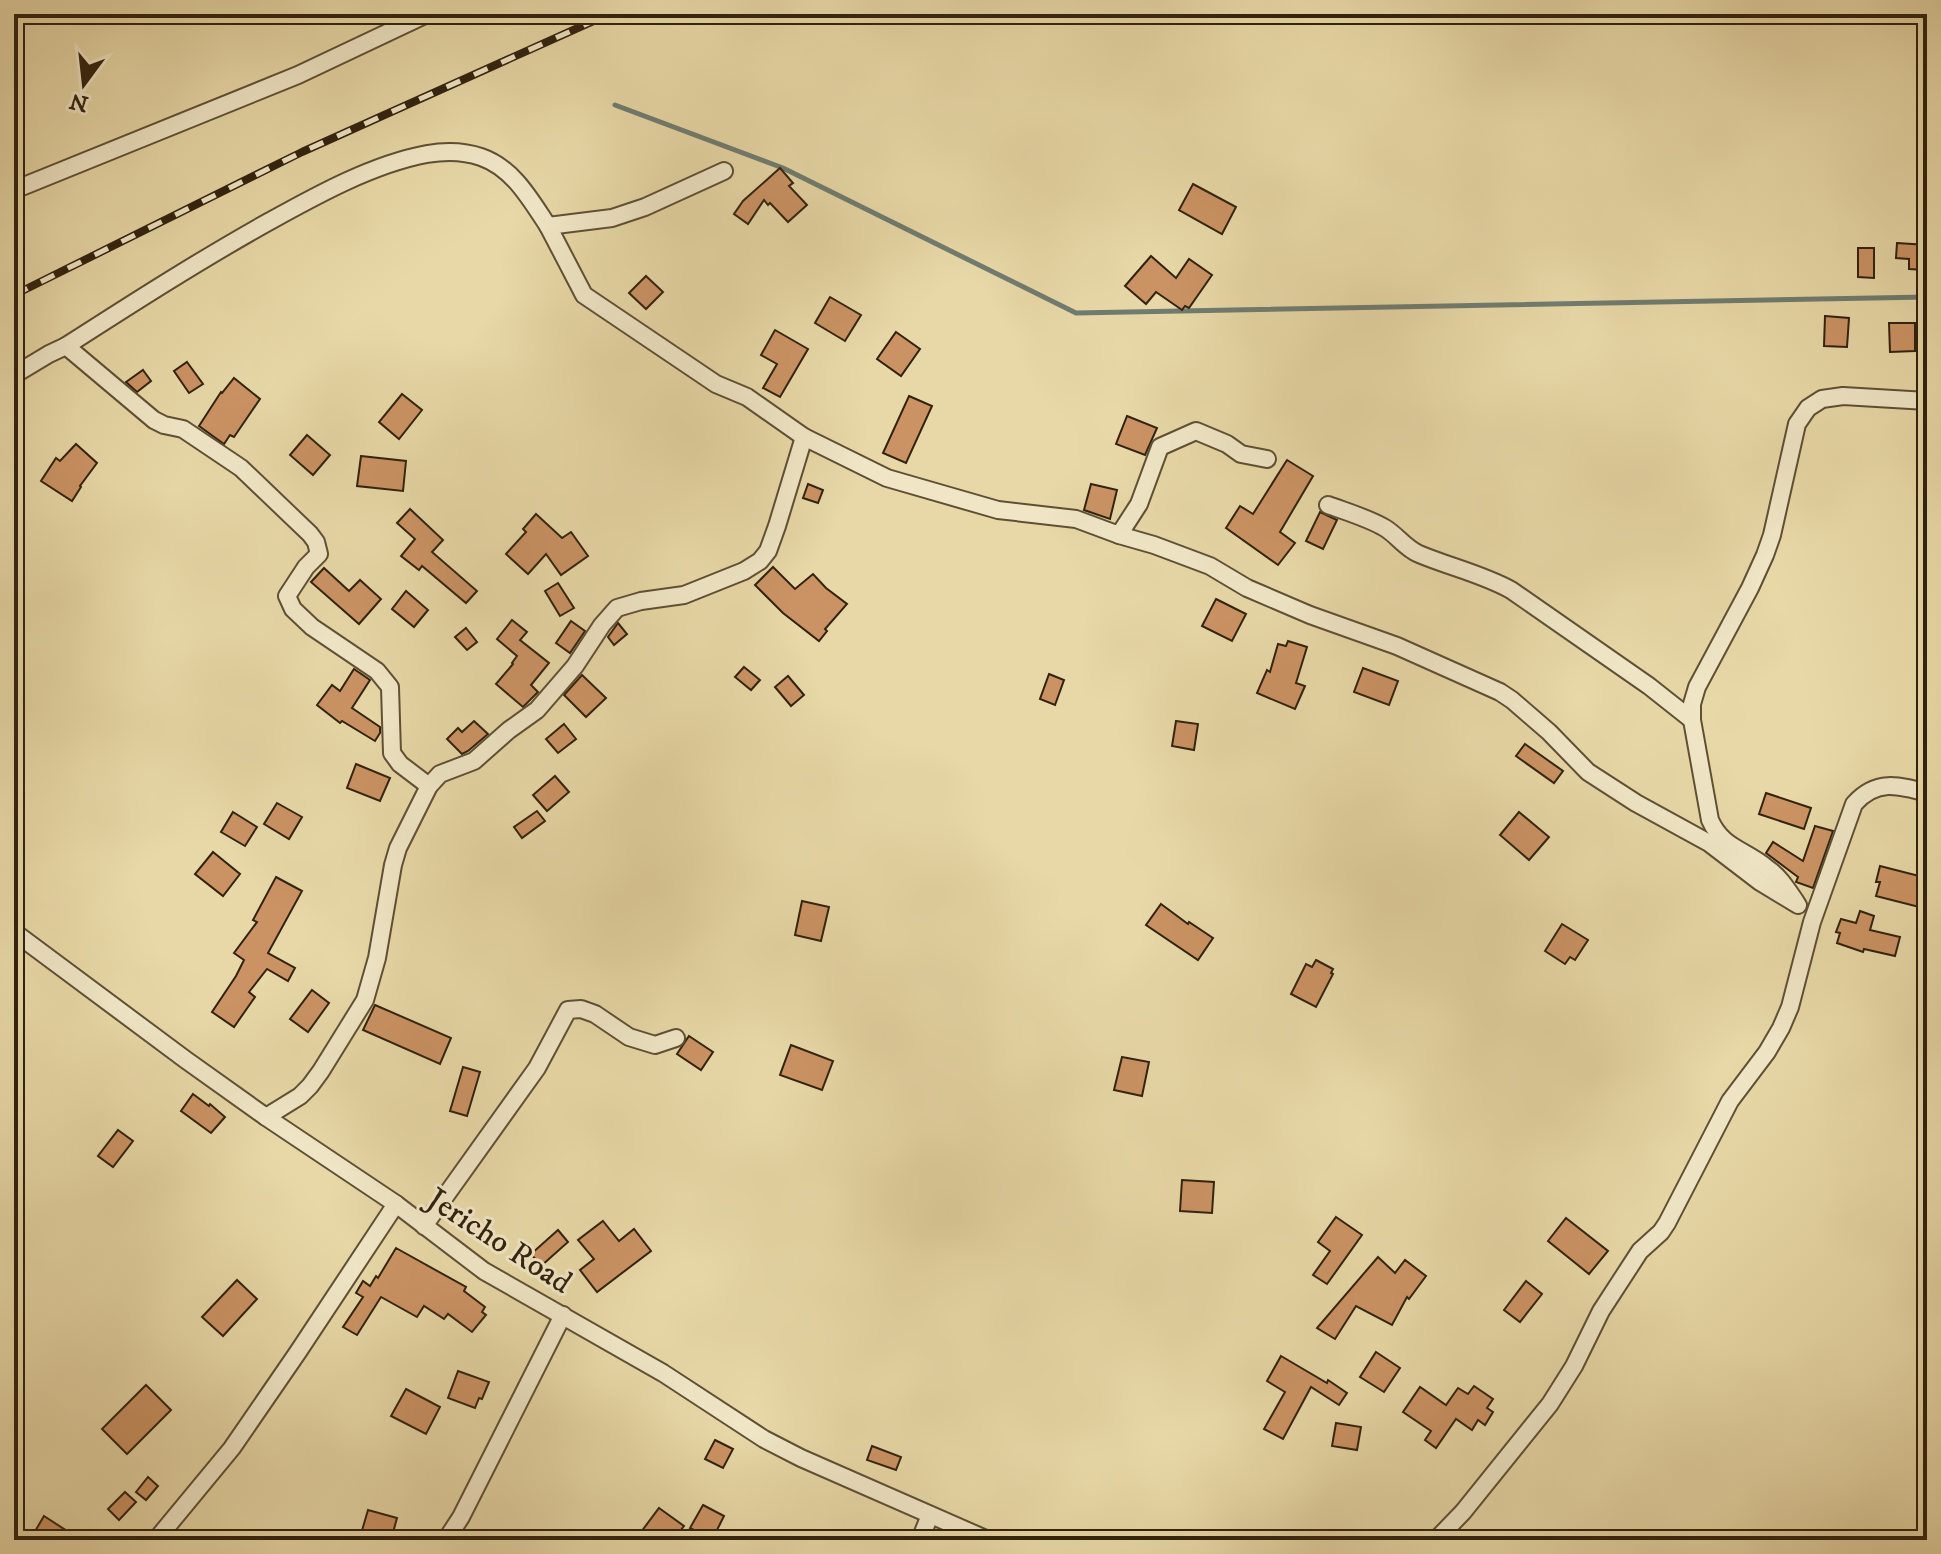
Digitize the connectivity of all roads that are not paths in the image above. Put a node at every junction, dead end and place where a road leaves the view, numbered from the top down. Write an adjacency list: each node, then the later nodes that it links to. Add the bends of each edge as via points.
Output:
1 (427, 14): 3 (street, via 298,75)
2 (724, 171): 4 (street, via 612,218)
3 (14, 190)
4 (548, 226): 5 (street, via 499,165 457,152 427,154 312,198); 8 (street, via 584,295)
5 (66, 346): 6 (street); 13 (street, via 154,420 183,429 241,468 310,534 319,554 287,596 293,609 377,671 390,687 392,753)
6 (14, 375)
7 (1927, 401): 12 (street, via 1843,396 1808,408 1797,424 1765,555 1697,687)
8 (804, 437): 11 (street, via 887,478 998,510 1076,519); 13 (street, via 777,526 760,561 692,592 617,608 537,710 474,761 440,774)
9 (1267, 459): 11 (street, via 1241,454 1196,431 1169,442 1160,447 1139,504)
10 (1328, 505): 12 (street, via 1384,528 1407,549 1511,590)
11 (1119, 535): 15 (street, via 1210,566 1247,588 1500,692 1588,772 1709,843)
12 (1692, 720): 15 (street, via 1717,835 1766,866)
13 (429, 786): 19 (street, via 398,848 365,1000 310,1086)
14 (1927, 793): 16 (street, via 1890,785 1861,795)
15 (1798, 905): 16 (street)
16 (1812, 922): 28 (street, via 1781,1028 1730,1101 1667,1223 1640,1251 1601,1311 1550,1404)
17 (14, 932): 19 (street, Jericho Road)
18 (676, 1038): 21 (street, via 655,1045 629,1037 595,1014 568,1010 537,1068)
19 (266, 1117): 20 (street, Jericho Road)
20 (396, 1204): 21 (street, Jericho Road); 24 (street, via 232,1448)
21 (424, 1226): 22 (street, Jericho Road, via 484,1271)
22 (563, 1315): 23 (street, Jericho Road, via 764,1439); 25 (street)
23 (930, 1515): 26 (street); 27 (street, Jericho Road)
24 (156, 1540)
25 (446, 1540)
26 (920, 1540)
27 (988, 1540)
28 (1436, 1540)

